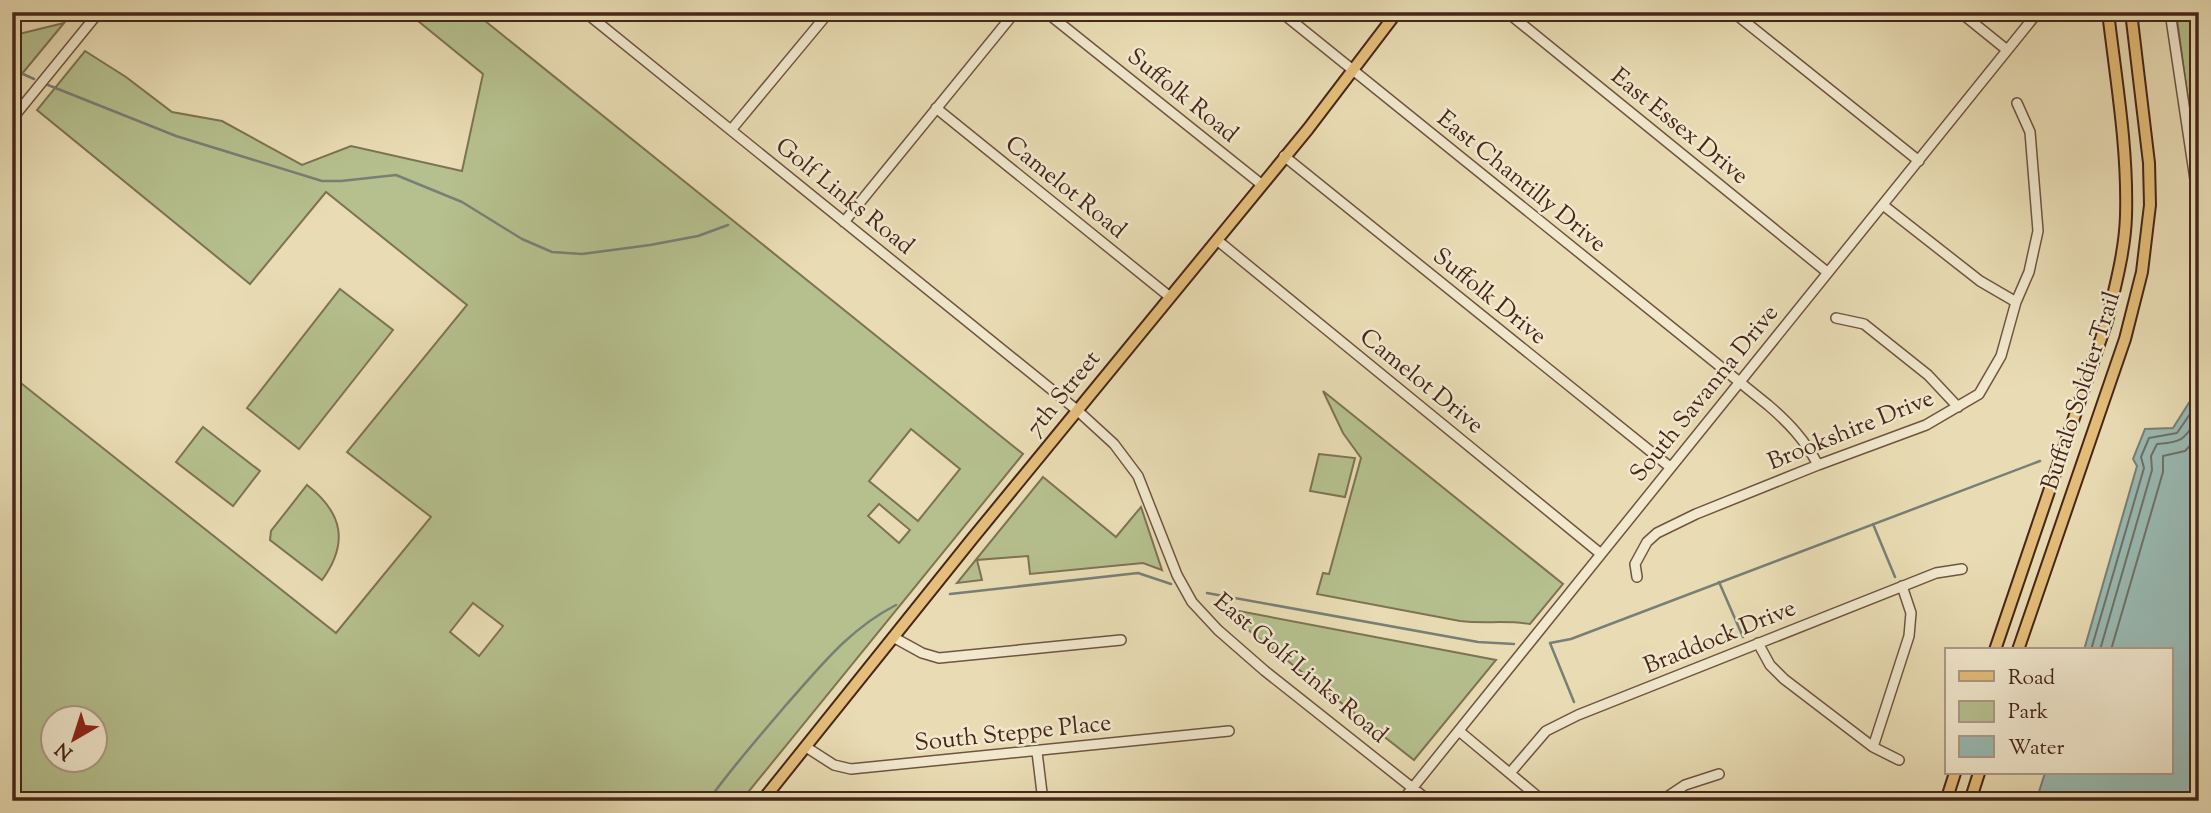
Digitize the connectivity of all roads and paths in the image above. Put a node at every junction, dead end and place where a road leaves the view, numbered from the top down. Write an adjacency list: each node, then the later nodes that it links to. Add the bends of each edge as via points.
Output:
1 (99, 12): 19 (street)
2 (585, 12): 20 (street, Golf Links Road)
3 (829, 12): 20 (street)
4 (1015, 12): 18 (street)
5 (1046, 12): 23 (street, Suffolk Road)
6 (1281, 12): 16 (street, East Chantilly Drive)
7 (1397, 12): 16 (main road, 7th Street)
8 (1507, 12): 28 (street, East Essex Drive)
9 (1733, 12): 22 (street)
10 (1961, 12): 15 (street)
11 (2038, 12): 15 (street, South Savanna Drive)
12 (2108, 12): 44 (main road, Buffalo Soldier Trail, via 2125,165 2126,219 2119,271 2107,321)
13 (2131, 12): 45 (main road, Buffalo Soldier Trail, via 2149,163 2150,205 2141,272 2125,339)
14 (2170, 12): 25 (street)
15 (2007, 50): 22 (street, South Savanna Drive)
16 (1353, 71): 21 (main road, 7th Street); 32 (street, East Chantilly Drive)
17 (2017, 103): 30 (street, Brookshire Drive, via 2030,132 2038,231 2029,272)
18 (936, 108): 26 (street); 29 (street, Camelot Road)
19 (12, 119)
20 (731, 130): 26 (street, Golf Links Road)
21 (1284, 156): 23 (main road, 7th Street); 36 (street, Suffolk Drive)
22 (1919, 162): 24 (street, South Savanna Drive)
23 (1261, 184): 27 (main road, 7th Street)
24 (1883, 205): 28 (street, South Savanna Drive); 30 (street, via 1980,281)
25 (2199, 206)
26 (844, 222): 34 (street, Golf Links Road)
27 (1217, 240): 29 (main road, 7th Street); 37 (street, Camelot Drive)
28 (1827, 272): 32 (street, South Savanna Drive)
29 (1170, 297): 34 (main road, 7th Street)
30 (2016, 302): 33 (street, Brookshire Drive, via 2001,356 1979,394)
31 (1836, 318): 33 (street, via 1864,324 1928,375)
32 (1738, 382): 35 (street, East Chantilly Drive, via 1794,428); 36 (street, South Savanna Drive)
33 (1958, 407): 35 (street, Brookshire Drive, via 1926,425)
34 (1078, 411): 41 (main road, 7th Street); 56 (street, East Golf Links Road, via 1114,444 1138,476 1192,602 1265,671)
35 (1818, 465): 39 (street, Brookshire Drive, via 1657,533 1635,564)
36 (1670, 467): 37 (street, South Savanna Drive)
37 (1601, 554): 47 (street, South Savanna Drive)
38 (1962, 569): 40 (street, Braddock Drive)
39 (1637, 577)
40 (1902, 586): 43 (street, Braddock Drive); 49 (street, via 1911,613 1909,636)
41 (893, 637): 42 (street, via 939,658); 48 (main road, 7th Street)
42 (1121, 640)
43 (1758, 643): 49 (street, via 1784,679); 52 (street, Braddock Drive, via 1558,724 1536,741)
44 (1996, 648)
45 (2019, 648)
46 (1229, 731): 50 (street, South Steppe Place)
47 (1459, 731): 52 (street); 56 (street, South Savanna Drive)
48 (806, 747): 50 (street, South Steppe Place, via 834,765 851,769); 57 (main road, 7th Street)
49 (1873, 747): 51 (street)
50 (1037, 752): 58 (street)
51 (1899, 761)
52 (1510, 773): 61 (street)
53 (1719, 774): 62 (street, via 1685,785)
54 (1955, 774): 63 (main road)
55 (1979, 774): 64 (main road)
56 (1413, 788): 59 (street, South Savanna Drive); 60 (street, East Golf Links Road)
57 (762, 801)
58 (1043, 801)
59 (1402, 801)
60 (1429, 801)
61 (1543, 801)
62 (1661, 801)
63 (1947, 801)
64 (1970, 801)

